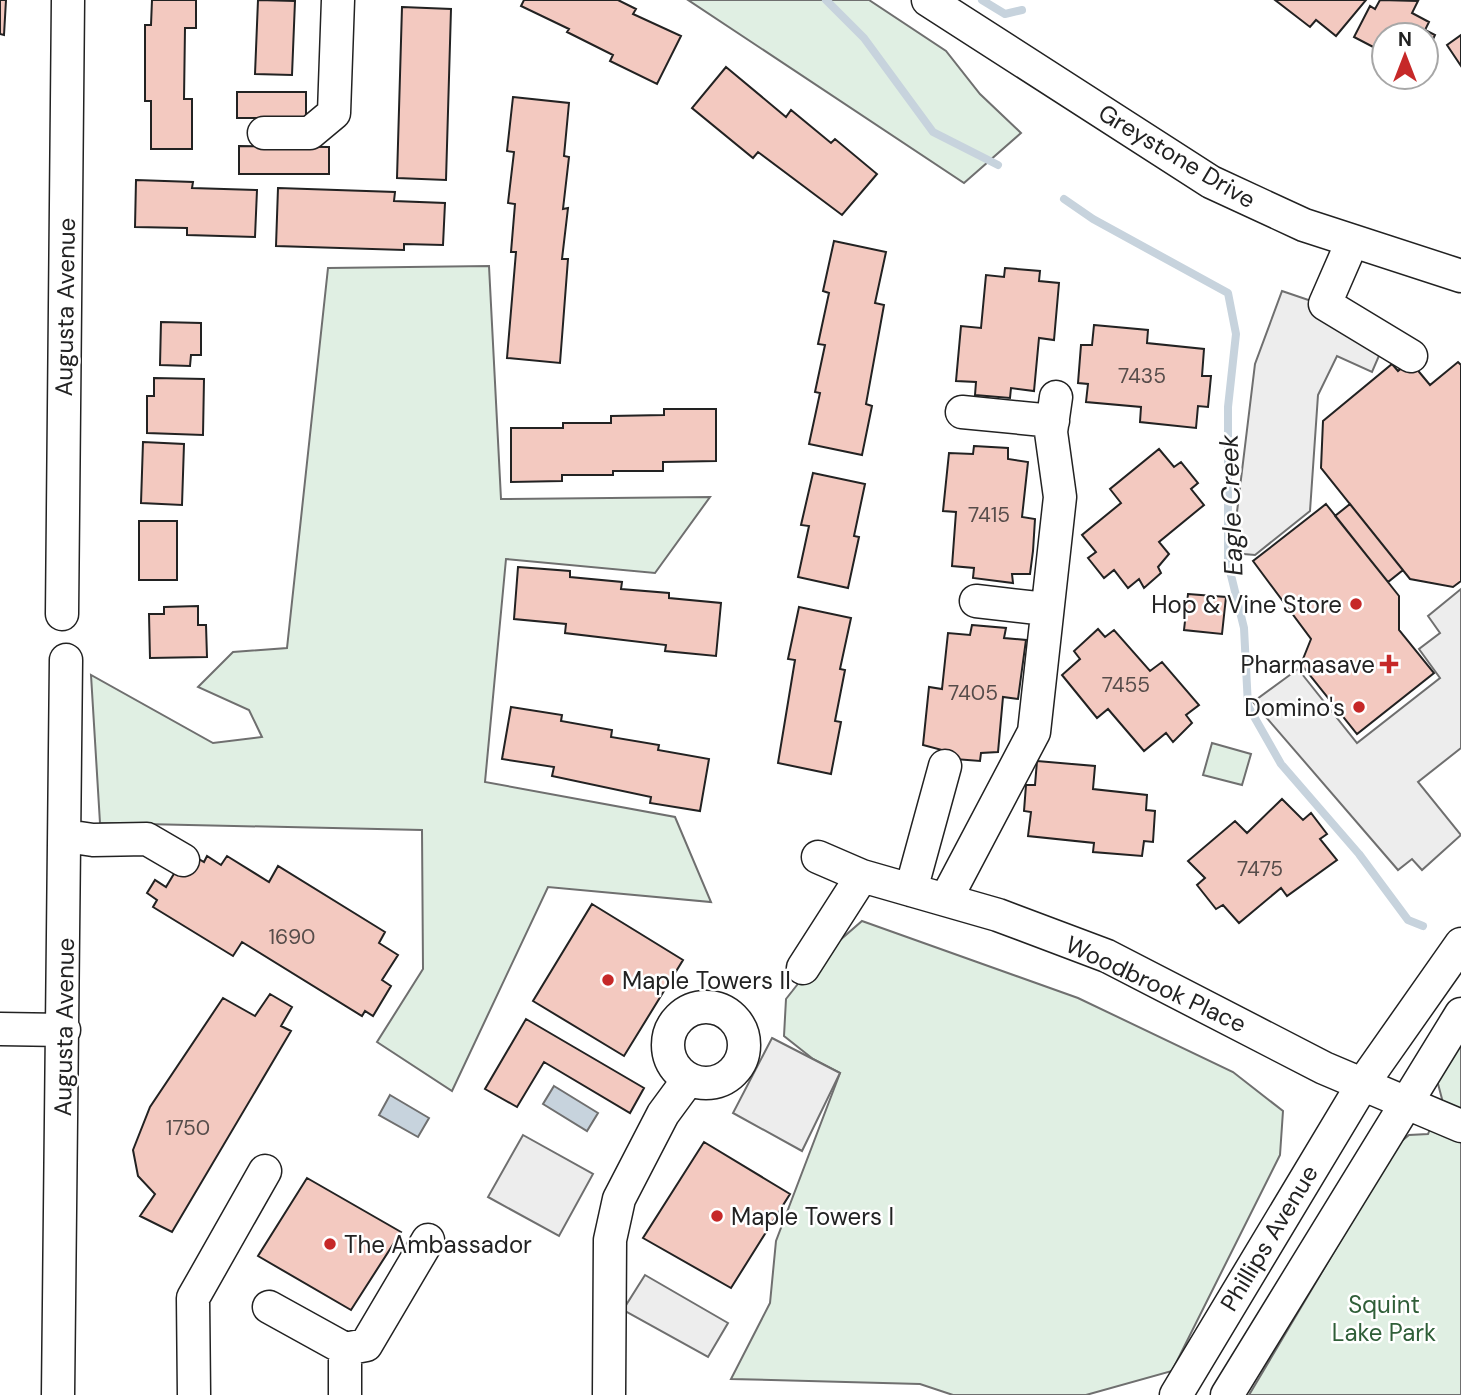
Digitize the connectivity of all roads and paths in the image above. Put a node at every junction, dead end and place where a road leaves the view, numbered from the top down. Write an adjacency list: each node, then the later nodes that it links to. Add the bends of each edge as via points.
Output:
1 (68, 0): 11 (street, Augusta Avenue)
2 (338, 0): 4 (street, via 334,113 310,133)
3 (928, 0): 5 (street, Greystone Drive, via 1211,182)
4 (264, 133)
5 (1352, 242): 6 (street, Greystone Drive); 7 (street, via 1325,304)
6 (1456, 272)
7 (1411, 356)
8 (962, 412): 10 (street, via 1054,409 1060,497)
9 (976, 601): 10 (street)
10 (1046, 610): 19 (street, via 1034,732)
11 (62, 614)
12 (66, 660): 14 (street, Augusta Avenue)
13 (945, 766): 18 (street)
14 (66, 836): 16 (street, via 147,839); 24 (street, Augusta Avenue)
15 (818, 858): 17 (street, Woodbrook Place)
16 (183, 860)
17 (862, 876): 18 (street, Woodbrook Place); 21 (street)
18 (911, 890): 19 (street, Woodbrook Place)
19 (946, 900): 26 (street, Woodbrook Place, via 1107,956 1324,1068)
20 (1461, 944): 26 (street, Phillips Avenue)
21 (803, 968)
22 (1461, 1014): 27 (street, Phillips Avenue)
23 (0, 1029): 24 (street)
24 (64, 1030): 33 (street, Augusta Avenue)
25 (688, 1080): 36 (street, via 663,1114 620,1199 610,1240)
26 (1364, 1082): 27 (street, Woodbrook Place); 37 (street, Phillips Avenue)
27 (1406, 1102): 28 (street, Woodbrook Place); 38 (street, Phillips Avenue)
28 (1461, 1126)
29 (265, 1171): 34 (street, via 193,1298)
30 (428, 1240): 32 (street, via 366,1345)
31 (269, 1307): 32 (street)
32 (345, 1349): 35 (street)
33 (58, 1395)
34 (194, 1395)
35 (345, 1395)
36 (609, 1395)
37 (1176, 1395)
38 (1227, 1395)

